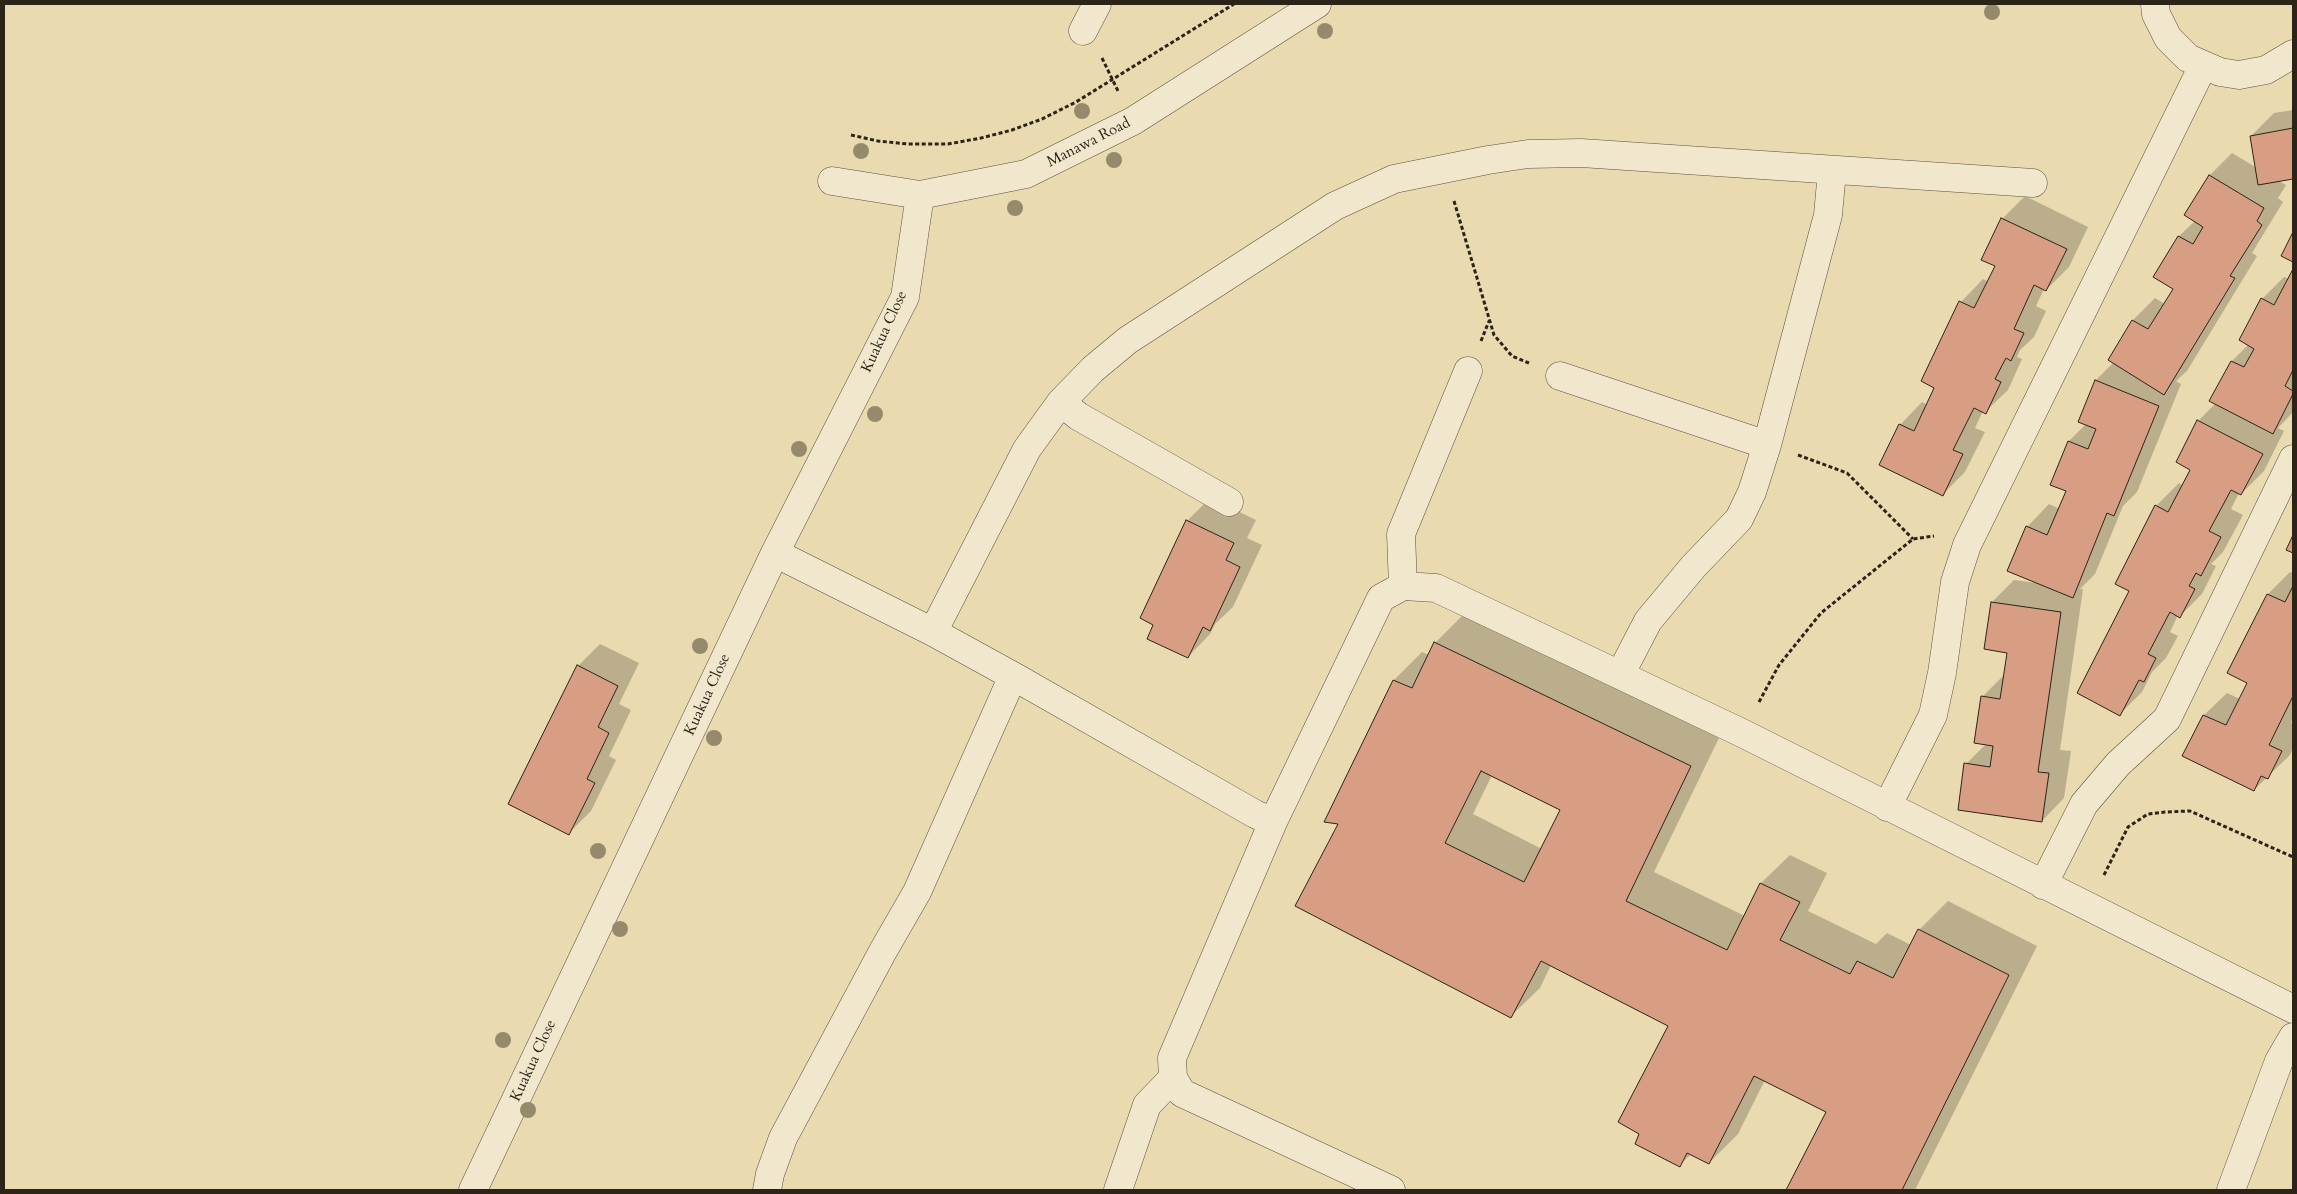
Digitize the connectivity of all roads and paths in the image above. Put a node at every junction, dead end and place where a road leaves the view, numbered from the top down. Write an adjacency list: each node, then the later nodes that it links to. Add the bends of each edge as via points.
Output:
1 (1096, 4): 5 (street)
2 (1234, 4): 8 (path)
3 (1317, 4): 9 (street, Manawa Road)
4 (2155, 4): 7 (street, via 2156,14 2168,38 2188,58)
5 (1083, 31): 8 (path, via 1099,52)
6 (2293, 54): 7 (street, via 2266,70 2239,75)
7 (2203, 66): 23 (street)
8 (1113, 80): 9 (path); 10 (path, via 1042,119 981,138 948,144 908,144)
9 (1133, 121): 15 (street, Manawa Road, via 1026,174)
10 (851, 135)
11 (1445, 167): 12 (street, via 1528,154 1581,153); 17 (path, via 1494,335 1512,356); 18 (street, via 1394,179 1334,206 1128,340)
12 (1832, 171): 14 (street); 19 (street, via 1828,215)
13 (832, 181): 15 (street, Manawa Road)
14 (2033, 183)
15 (920, 195): 24 (street, Kuakua Close, via 905,297)
16 (1468, 371): 25 (street, via 1401,534)
17 (1560, 376): 19 (street)
18 (1061, 402): 21 (street, via 1078,416); 26 (street, via 1027,449)
19 (1767, 444): 22 (path, via 1847,473); 27 (street, via 1752,492 1739,519 1648,621)
20 (2293, 459): 33 (street, via 2167,719 2118,764 2084,804)
21 (1229, 502)
22 (1913, 539): 23 (path, via 1944,534); 29 (path, via 1821,613 1779,665)
23 (1967, 545): 30 (street, via 1955,582 1942,673 1932,715)
24 (775, 553): 26 (street); 38 (street, Kuakua Close)
25 (1403, 586): 27 (street, via 1436,588); 31 (street, via 1381,598)
26 (933, 632): 28 (street)
27 (1620, 675): 29 (street)
28 (1013, 676): 31 (street); 39 (street, via 917,892 784,1138)
29 (1742, 733): 30 (street)
30 (1887, 807): 33 (street)
31 (1273, 822): 37 (street, via 1172,1058)
32 (2293, 857): 34 (path, via 2190,811 2148,814 2128,827)
33 (2043, 885): 34 (street)
34 (2089, 907): 35 (street)
35 (2293, 1009)
36 (2293, 1037): 42 (street, via 2279,1061)
37 (1173, 1078): 40 (street, via 1147,1105); 41 (street, via 1182,1093)
38 (473, 1190)
39 (766, 1190)
40 (1118, 1190)
41 (1391, 1190)
42 (2231, 1190)

